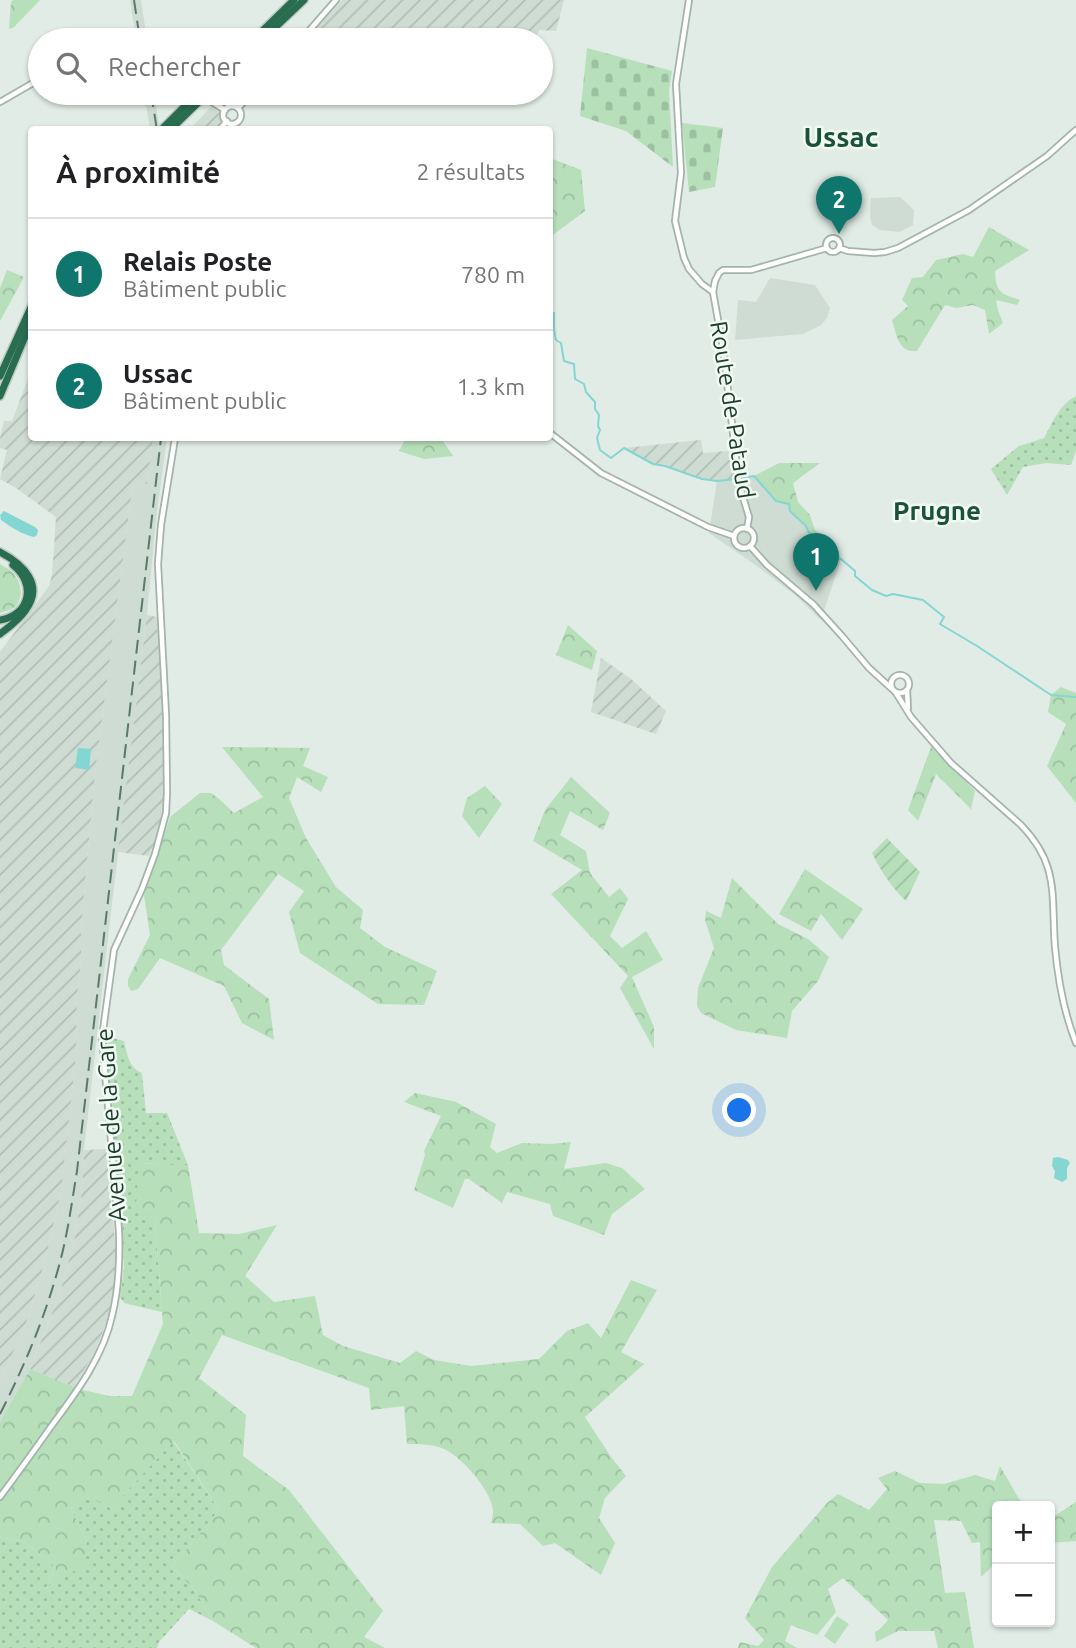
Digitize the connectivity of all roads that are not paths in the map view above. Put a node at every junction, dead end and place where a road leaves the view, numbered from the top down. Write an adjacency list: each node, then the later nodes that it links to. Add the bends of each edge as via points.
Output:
1 (294, 0): 5 (highway)
2 (304, 0): 6 (highway)
3 (336, 0): 7 (street)
4 (689, 0): 22 (street, via 676,84 681,173 675,221 688,269)
5 (265, 28)
6 (275, 28)
7 (311, 28)
8 (28, 86): 9 (street)
9 (0, 102)
10 (187, 105): 17 (highway)
11 (196, 105): 17 (highway)
12 (219, 105): 15 (street)
13 (241, 105): 14 (street)
14 (238, 108): 15 (street); 16 (street, via 239,123)
15 (225, 110): 16 (street)
16 (226, 121): 18 (street)
17 (169, 126)
18 (222, 126)
19 (1076, 130): 21 (street, via 969,210 898,248 873,253)
20 (827, 248): 21 (street, via 834,252); 21 (street, via 832,239 838,240); 22 (street, via 751,270 723,270)
21 (839, 248)
22 (713, 292): 29 (street, Route de Pataud, via 739,478 748,511)
23 (28, 314): 25 (highway)
24 (28, 330): 26 (highway)
25 (1, 374)
26 (0, 396)
27 (553, 435): 30 (street, via 601,473)
28 (174, 441): 42 (street, Avenue de la Gare, via 158,544 166,813 142,889 114,950 103,1018 118,1284 112,1318 95,1360)
29 (747, 529): 30 (street); 31 (street, via 754,536)
30 (734, 536): 31 (street, via 739,547)
31 (750, 546): 35 (street, via 813,604)
32 (0, 555): 33 (highway, via 22,574 27,591 21,609); 34 (highway, via 26,572 32,593 24,613)
33 (0, 620)
34 (0, 634)
35 (878, 676): 36 (street); 37 (street)
36 (894, 677): 37 (street); 38 (street, via 907,678)
37 (891, 688): 39 (street)
38 (907, 690): 39 (street); 40 (street)
39 (896, 693): 40 (street)
40 (908, 712): 41 (street, via 951,763 1032,836 1044,855 1051,878 1060,986)
41 (1076, 1043)
42 (0, 1497)

